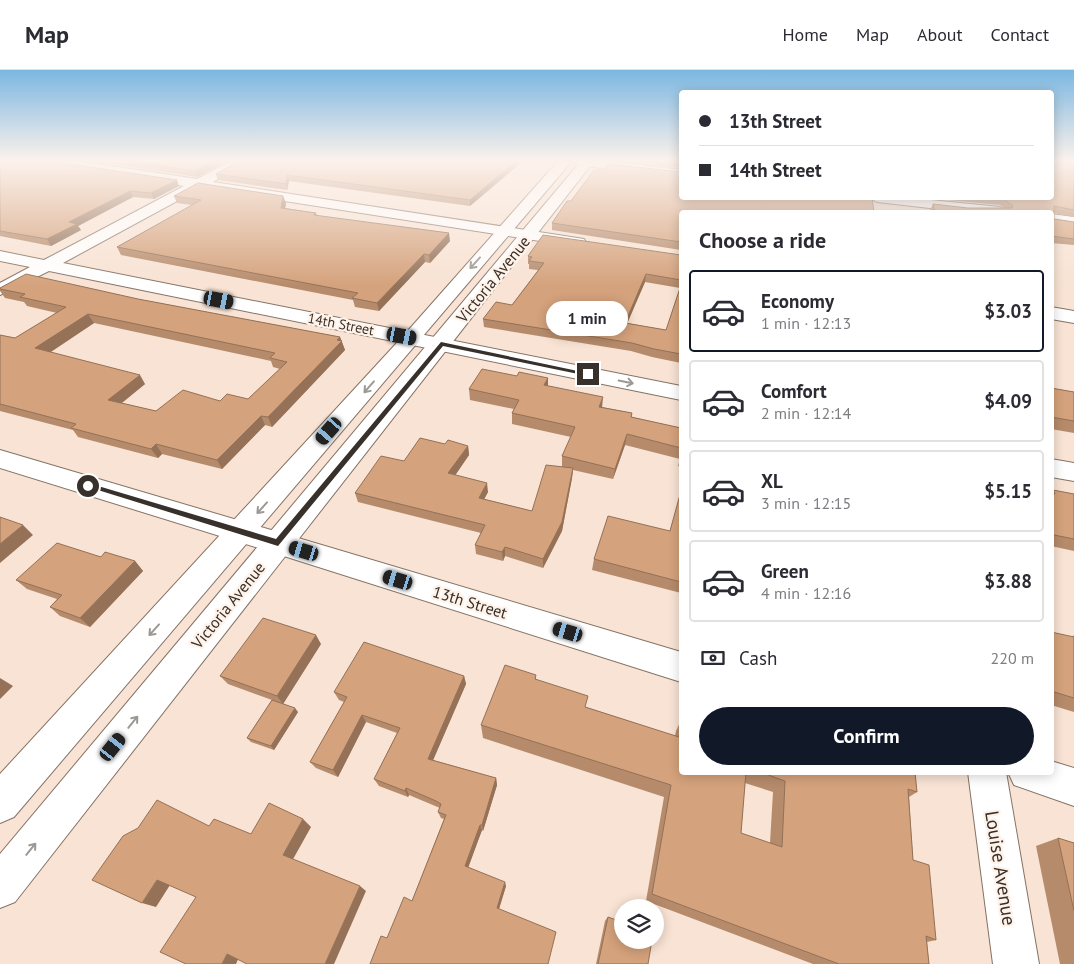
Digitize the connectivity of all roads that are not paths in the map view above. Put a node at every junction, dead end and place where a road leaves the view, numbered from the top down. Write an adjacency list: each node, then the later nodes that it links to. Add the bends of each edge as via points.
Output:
1 (163, 203): 11 (street)
2 (328, 203): 8 (street)
3 (543, 203): 8 (street, Victoria Avenue)
4 (902, 204): 5 (street)
5 (976, 210)
6 (1054, 219): 7 (street)
7 (1074, 222)
8 (517, 232): 9 (street); 15 (street, Victoria Avenue, one-way to 15); 16 (street, Victoria Avenue)
9 (593, 244)
10 (0, 256): 11 (street, 14th Street)
11 (46, 265): 12 (street); 15 (street, 14th Street)
12 (0, 290)
13 (1054, 314): 14 (street)
14 (1074, 317)
15 (412, 338): 16 (street, 14th Street); 21 (street, Victoria Avenue, one-way to 21)
16 (441, 344): 17 (street, 14th Street, one-way to 17); 22 (street, Victoria Avenue)
17 (679, 393)
18 (0, 459): 21 (street, 13th Street)
19 (1054, 469): 20 (street)
20 (1074, 472)
21 (240, 532): 22 (street, 13th Street); 27 (street, Victoria Avenue, one-way to 27)
22 (278, 543): 23 (street, 13th Street); 28 (street, Victoria Avenue, one-way to 22)
23 (679, 666)
24 (987, 775): 29 (street, Louise Avenue)
25 (1036, 775): 26 (street)
26 (1074, 787)
27 (0, 804)
28 (0, 887)
29 (1016, 964)

